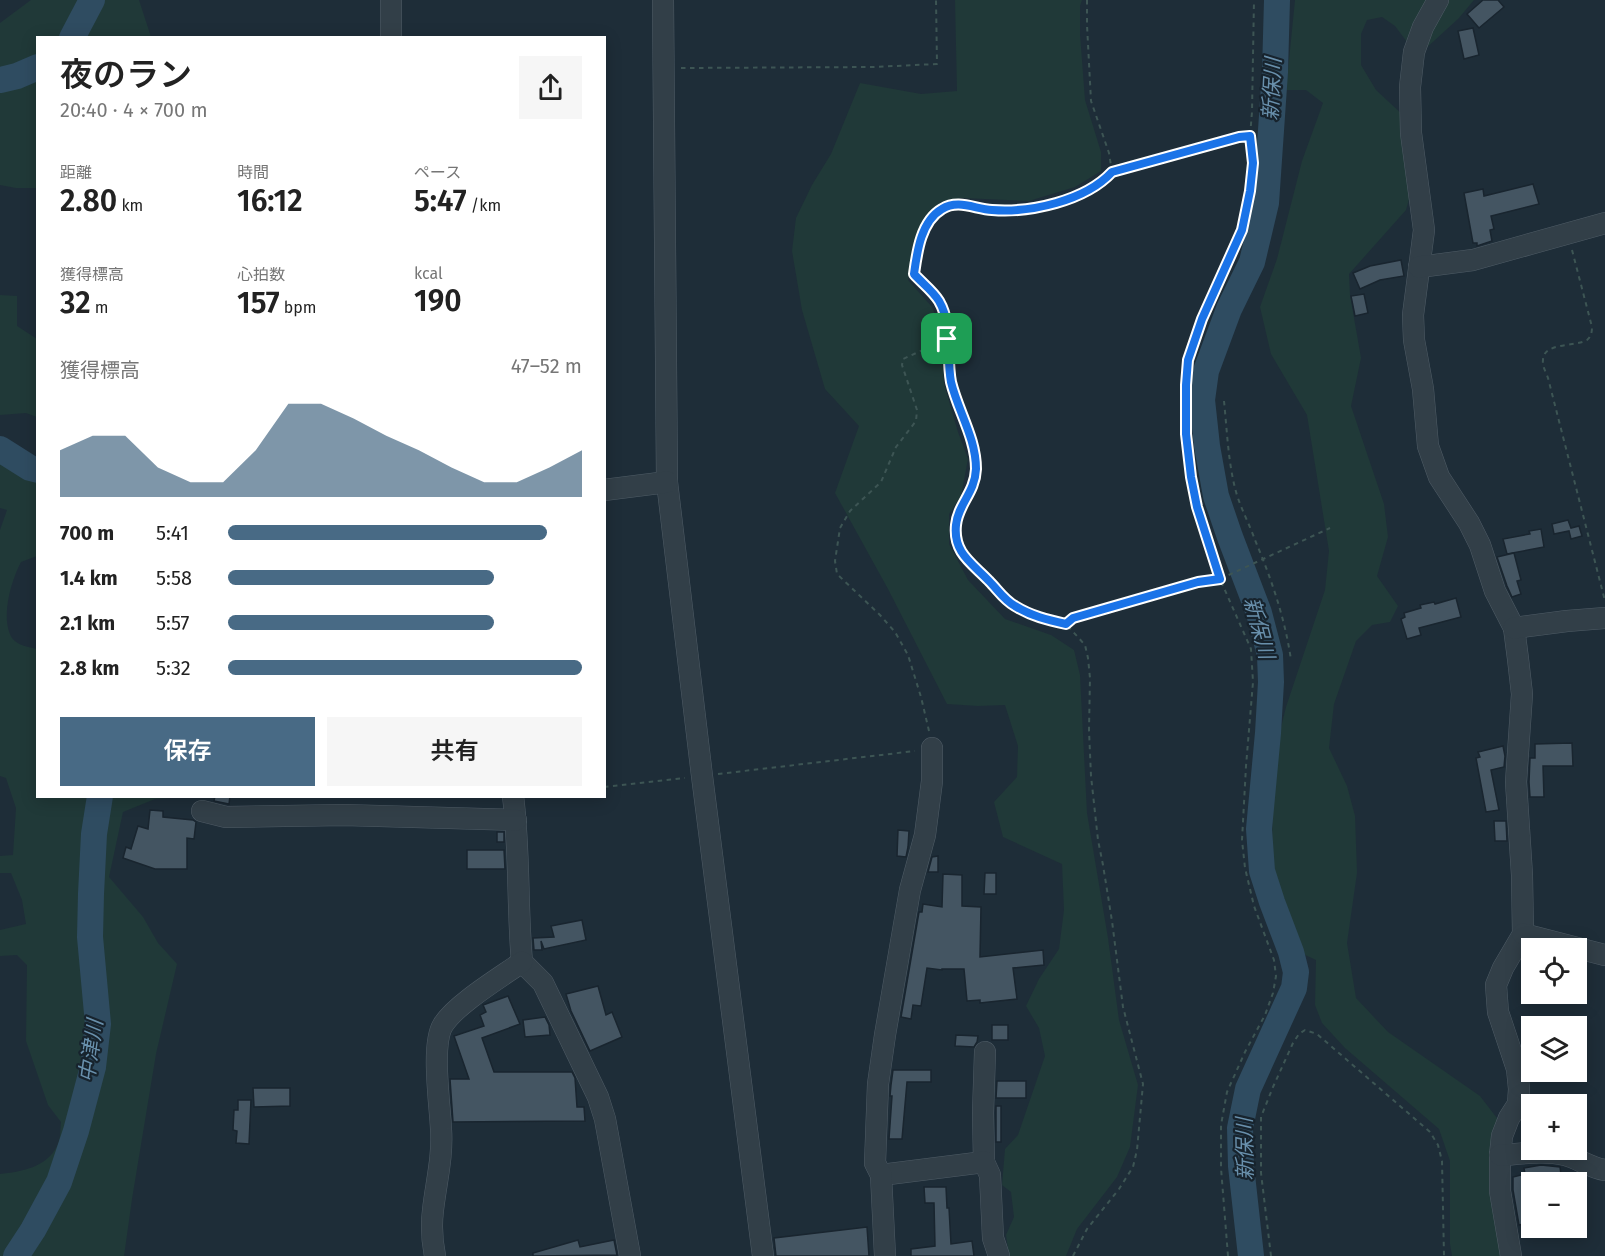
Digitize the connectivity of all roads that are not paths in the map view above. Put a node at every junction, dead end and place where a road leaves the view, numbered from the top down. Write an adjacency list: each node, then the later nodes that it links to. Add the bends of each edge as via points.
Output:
1 (391, 0): 4 (street)
2 (663, 0): 7 (street)
3 (1438, 0): 6 (street, via 1414,52 1410,87 1411,133 1424,230)
4 (391, 36)
5 (1605, 223): 6 (street, via 1473,260)
6 (1419, 267): 10 (street, via 1414,340 1428,446 1439,477 1480,545 1495,591)
7 (667, 482): 8 (street); 25 (street)
8 (606, 490)
9 (1605, 618): 10 (street)
10 (1514, 628): 15 (street, via 1522,694 1516,782)
11 (932, 748): 22 (street, via 925,835 910,890 878,1084 875,1163)
12 (513, 798): 14 (street)
13 (202, 811): 14 (street, via 226,817)
14 (516, 819): 17 (street)
15 (1523, 934): 16 (street); 19 (street, via 1496,985 1498,1012 1517,1069 1519,1089 1518,1104 1502,1136)
16 (1605, 954)
17 (522, 962): 23 (street, via 464,1003 438,1036 437,1096 442,1130 433,1210); 24 (street, via 543,983 598,1097)
18 (985, 1052): 20 (street)
19 (1500, 1155): 21 (street, via 1551,1152); 28 (street, via 1500,1191)
20 (984, 1162): 22 (street); 27 (street, via 990,1175 993,1238)
21 (1605, 1170)
22 (881, 1175): 26 (street)
23 (435, 1256)
24 (630, 1256)
25 (763, 1256)
26 (885, 1256)
27 (999, 1256)
28 (1511, 1256)

